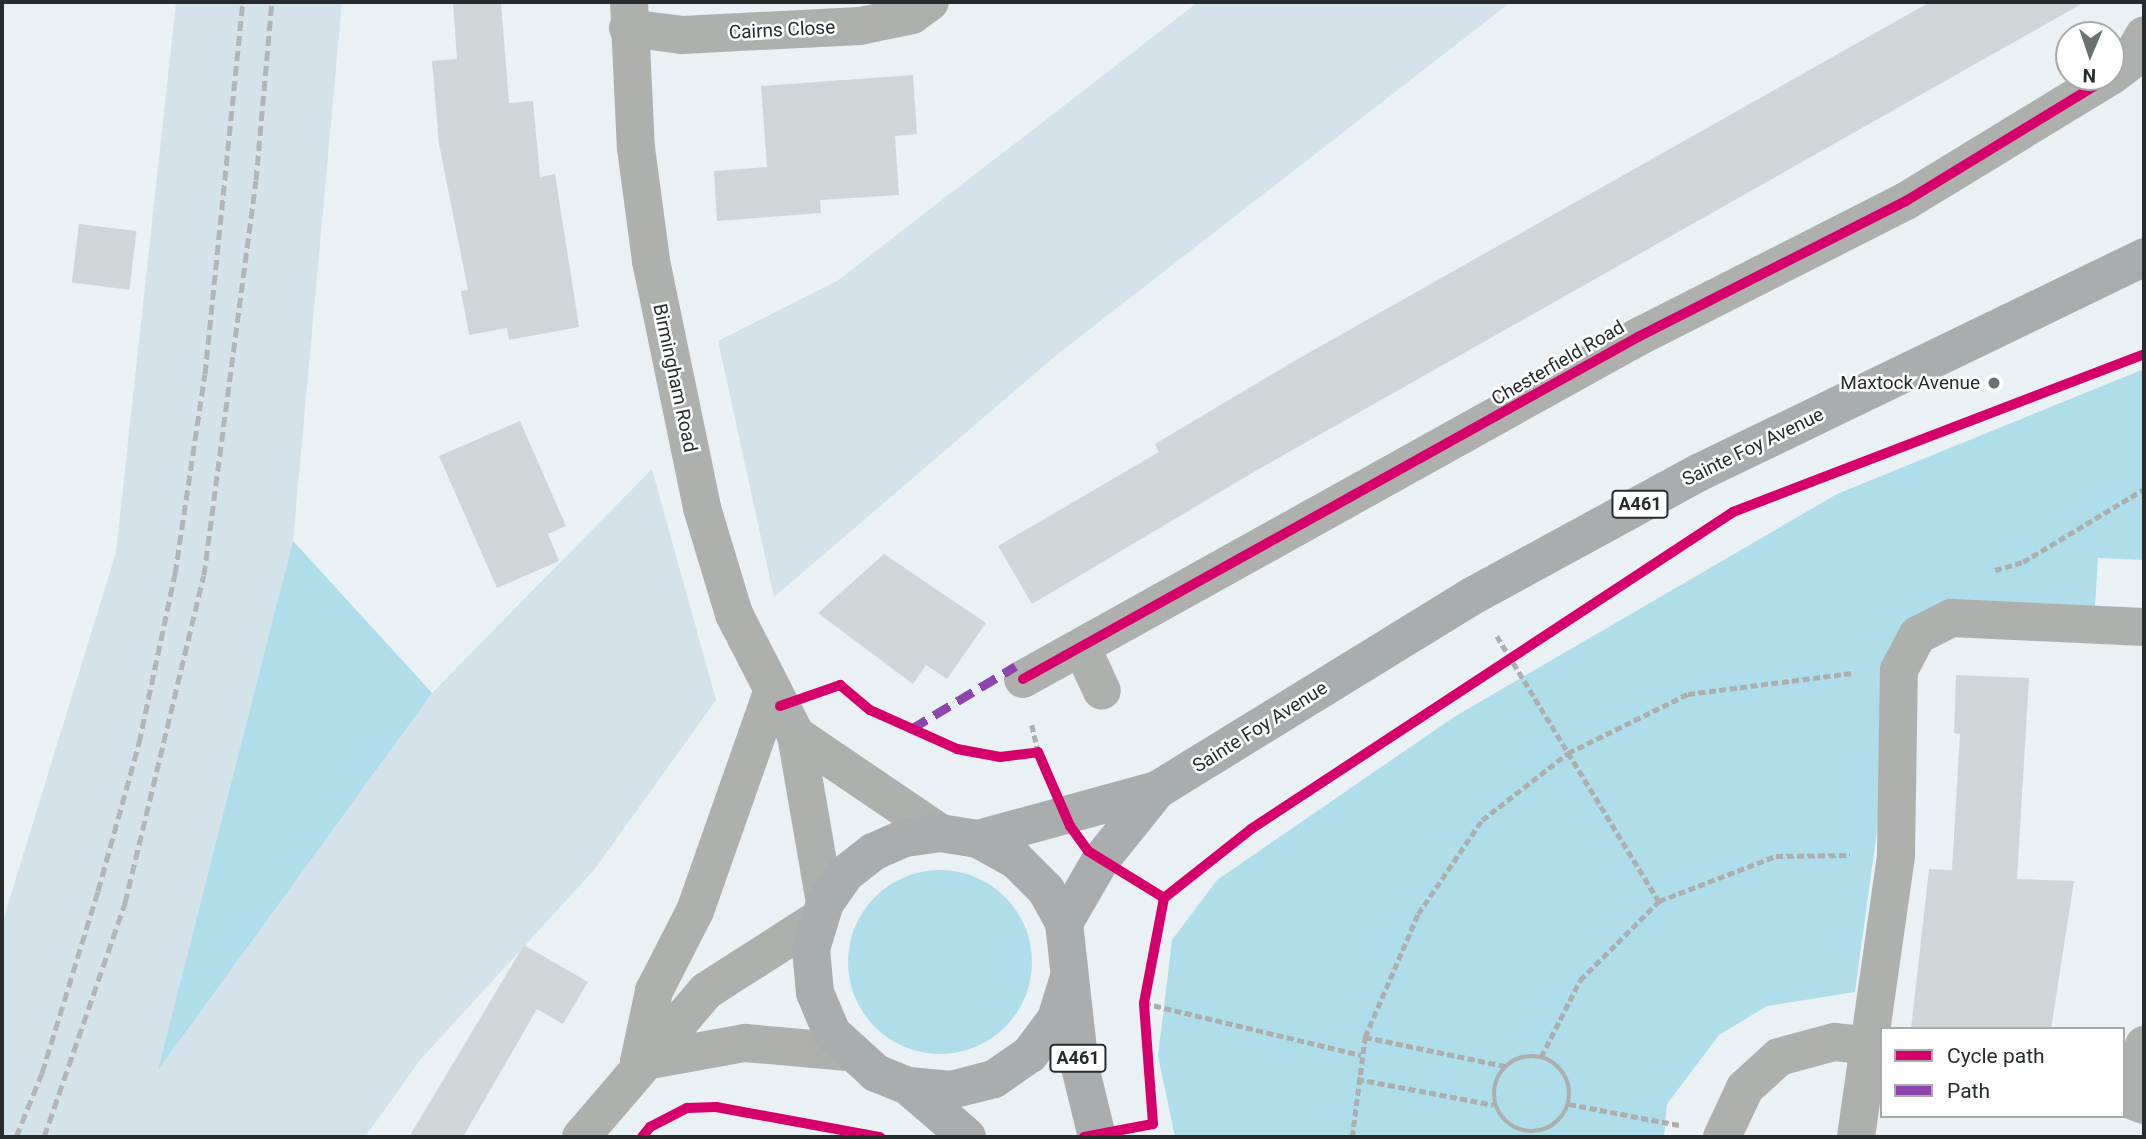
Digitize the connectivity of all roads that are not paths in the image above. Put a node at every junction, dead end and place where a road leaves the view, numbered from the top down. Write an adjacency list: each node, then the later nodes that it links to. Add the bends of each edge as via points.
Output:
1 (930, 2): 2 (street, Cairns Close, via 912,15 847,27 682,35)
2 (629, 15): 10 (street, Birmingham Road, via 651,261 702,508 734,614)
3 (2144, 35): 4 (street, Chesterfield Road)
4 (2125, 65)
5 (2086, 91): 8 (street, Chesterfield Road, via 1906,201 1638,337)
6 (2144, 257): 13 (highway, Sainte Foy Avenue / A461, via 1699,473 1476,594)
7 (2144, 627): 20 (street, via 1952,618 1918,635 1899,670 1896,855)
8 (1082, 648): 9 (street, Chesterfield Road); 11 (street)
9 (1023, 679)
10 (773, 690): 12 (street, Birmingham Road); 22 (street, via 695,911 654,991)
11 (1102, 691)
12 (796, 735): 14 (street, Birmingham Road); 16 (street, Birmingham Road)
13 (1157, 790): 15 (highway, Sainte Foy Avenue / A461); 17 (highway, Sainte Foy Avenue / A461, via 1100,861)
14 (940, 833): 15 (highway); 16 (highway, via 905,838 873,852 845,874)
15 (978, 839): 17 (highway, via 1016,859 1046,890)
16 (821, 911): 21 (highway, via 811,949 815,993 832,1033); 22 (street, via 706,991)
17 (1063, 923): 18 (highway)
18 (1069, 977): 23 (highway, via 1056,1019 1030,1054 994,1079 951,1090); 28 (highway, A461, via 1080,1067)
19 (2144, 1045): 24 (street, via 2128,1099)
20 (1872, 1046): 25 (street, via 1834,1042 1779,1057 1745,1088); 29 (street)
21 (848, 1052): 22 (street, via 745,1043); 23 (highway, via 876,1073)
22 (639, 1062): 26 (street)
23 (908, 1086): 27 (highway)
24 (2144, 1105)
25 (1722, 1135)
26 (580, 1137)
27 (967, 1137)
28 (1097, 1137)
29 (1856, 1137)

